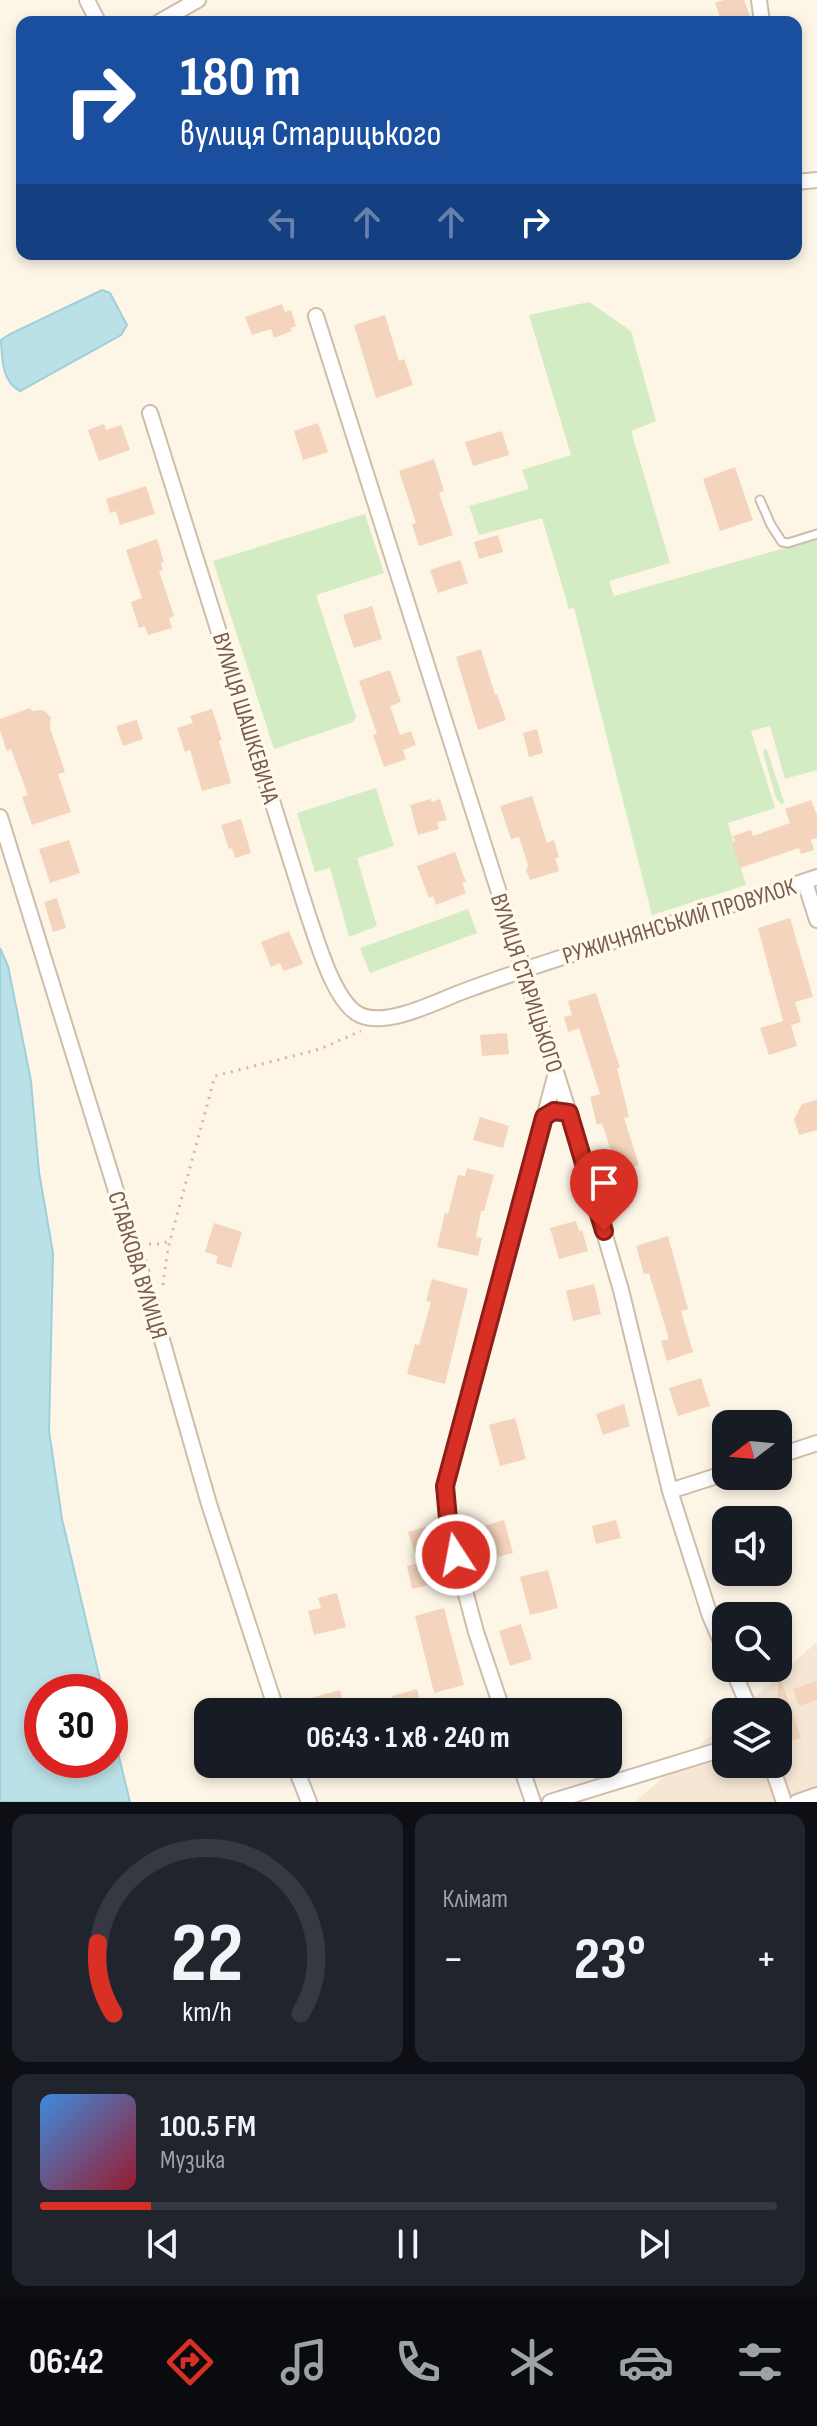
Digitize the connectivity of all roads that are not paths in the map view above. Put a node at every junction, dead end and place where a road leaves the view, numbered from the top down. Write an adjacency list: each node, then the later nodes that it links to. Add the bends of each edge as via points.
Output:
1 (198, 0): 2 (street)
2 (170, 16)
3 (316, 316): 10 (street, ВУЛИЦЯ СТАРИЦЬКОГО)
4 (150, 413): 11 (street, ВУЛИЦЯ ШАШКЕВИЧА, via 308,915 340,995)
5 (760, 500): 6 (lane, via 782,542)
6 (817, 534)
7 (0, 817): 20 (street, СТАВКОВА ВУЛИЦЯ)
8 (811, 880): 9 (street); 10 (street, РУЖИЧНЯНСЬКИЙ ПРОВУЛОК)
9 (817, 920)
10 (522, 970): 11 (street, РУЖИЧНЯНСЬКИЙ ПРОВУЛОК, via 402,1015); 12 (street, ВУЛИЦЯ СТАРИЦЬКОГО)
11 (358, 1015)
12 (556, 1072): 13 (street, ВУЛИЦЯ СТАРИЦЬКОГО); 14 (street)
13 (569, 1113): 14 (street, via 554,1111); 18 (street, ВУЛИЦЯ СТАРИЦЬКОГО, via 621,1290)
14 (544, 1117): 21 (street, via 445,1486 449,1530)
15 (817, 1443): 16 (street)
16 (792, 1451)
17 (712, 1478): 18 (street)
18 (670, 1491): 19 (street, ВУЛИЦЯ СТАРИЦЬКОГО)
19 (712, 1621)
20 (272, 1698)
21 (498, 1698)
22 (712, 1752): 29 (street)
23 (300, 1778): 27 (street)
24 (525, 1778): 28 (street)
25 (776, 1778): 30 (street)
26 (817, 1795): 31 (street)
27 (309, 1802)
28 (533, 1802)
29 (550, 1802)
30 (784, 1802)
31 (797, 1802)

